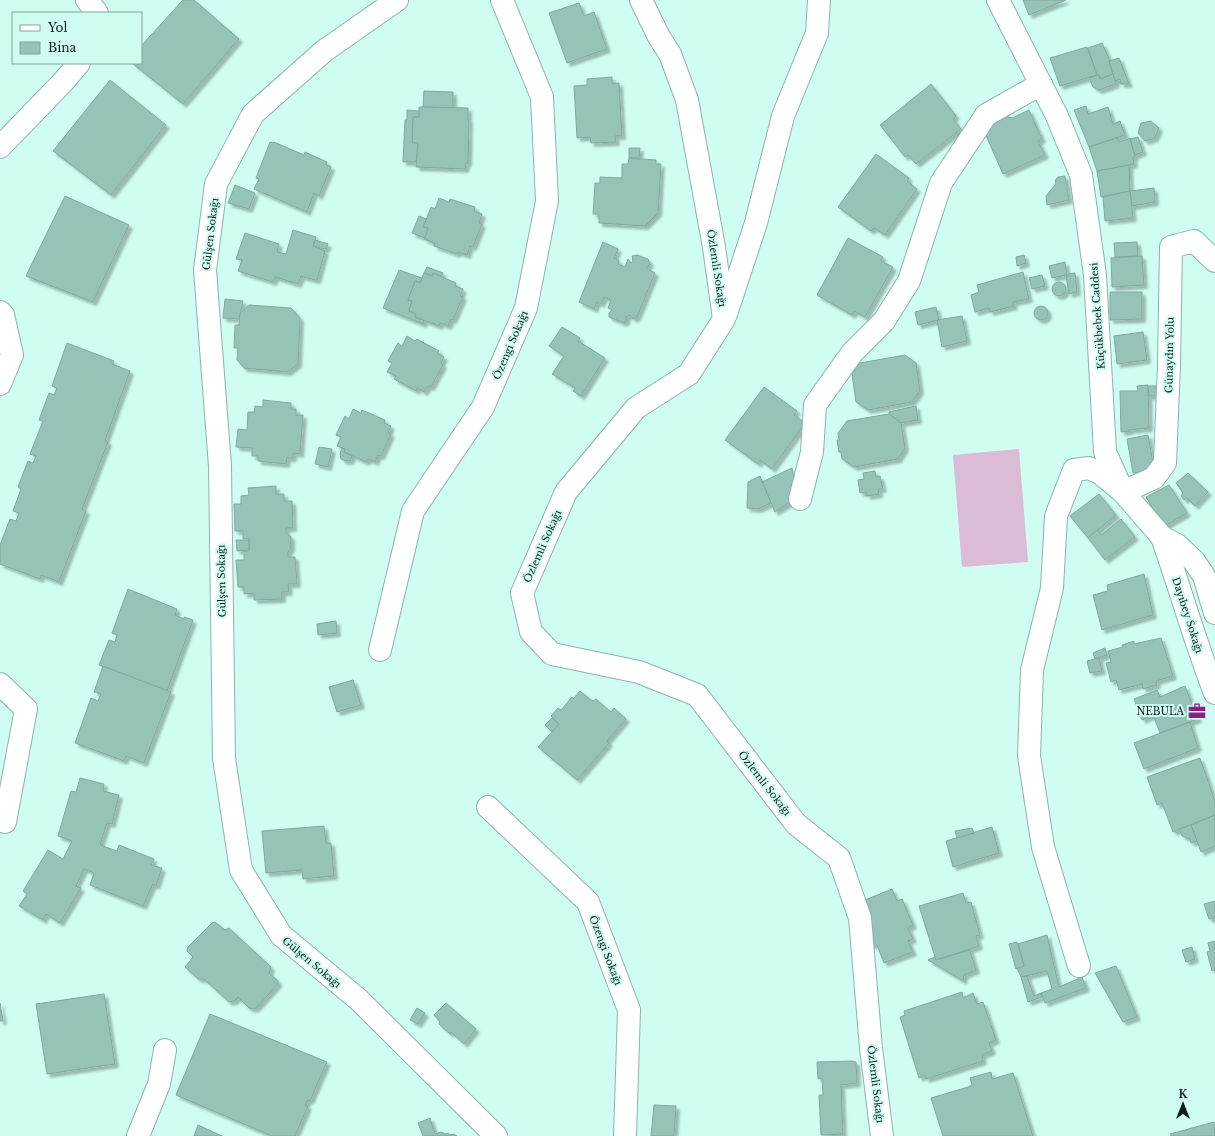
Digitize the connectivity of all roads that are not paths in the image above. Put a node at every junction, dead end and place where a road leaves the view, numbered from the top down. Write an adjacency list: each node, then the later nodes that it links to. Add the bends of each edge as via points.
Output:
1 (86, 0): 7 (street)
2 (397, 0): 27 (street, Gülşen Sokağı, via 324,51 253,114 216,184 204,270 220,466 224,758 241,870 281,935 359,1000)
3 (502, 0): 19 (street, Özengi Sokağı, via 542,97 548,201 526,308 483,407 413,510)
4 (641, 0): 13 (street, Özlemli Sokağı, via 670,54 687,100 714,247)
5 (819, 0): 13 (street, via 817,33 783,116 756,224)
6 (998, 0): 9 (street, Küçükbebek Caddesi)
7 (96, 12)
8 (78, 64): 10 (street)
9 (1041, 84): 15 (street, Küçükbebek Caddesi, via 1081,175 1095,275 1106,452); 16 (street, via 986,115 941,184 909,281 884,321 852,353 815,405 812,452)
10 (0, 147)
11 (1215, 261): 15 (street, Günaydın Yolu, via 1194,241 1171,247 1165,463 1154,478)
12 (0, 312): 14 (street, via 3,315 12,356)
13 (724, 319): 29 (street, Özlemli Sokağı, via 688,374 636,408 566,492 522,593 531,632 552,654 639,672 697,695 796,824 839,858 860,918 871,1048)
14 (0, 384)
15 (1123, 492): 17 (street, Küçükbebek Caddesi); 24 (street, via 1100,473 1089,468 1074,470 1056,516 1052,588 1032,670 1029,756 1043,847)
16 (800, 499)
17 (1162, 536): 18 (street, Küçükbebek Caddesi, via 1177,545 1194,561 1204,576); 21 (street, Dayıbey Sokağı)
18 (1215, 613)
19 (380, 650)
20 (0, 684): 23 (street, via 26,709)
21 (1215, 693)
22 (488, 807): 28 (street, Özengi Sokağı, via 588,902 629,1010)
23 (5, 822)
24 (1079, 966)
25 (165, 1050): 26 (street, via 159,1084)
26 (138, 1136)
27 (496, 1136)
28 (625, 1136)
29 (882, 1136)

